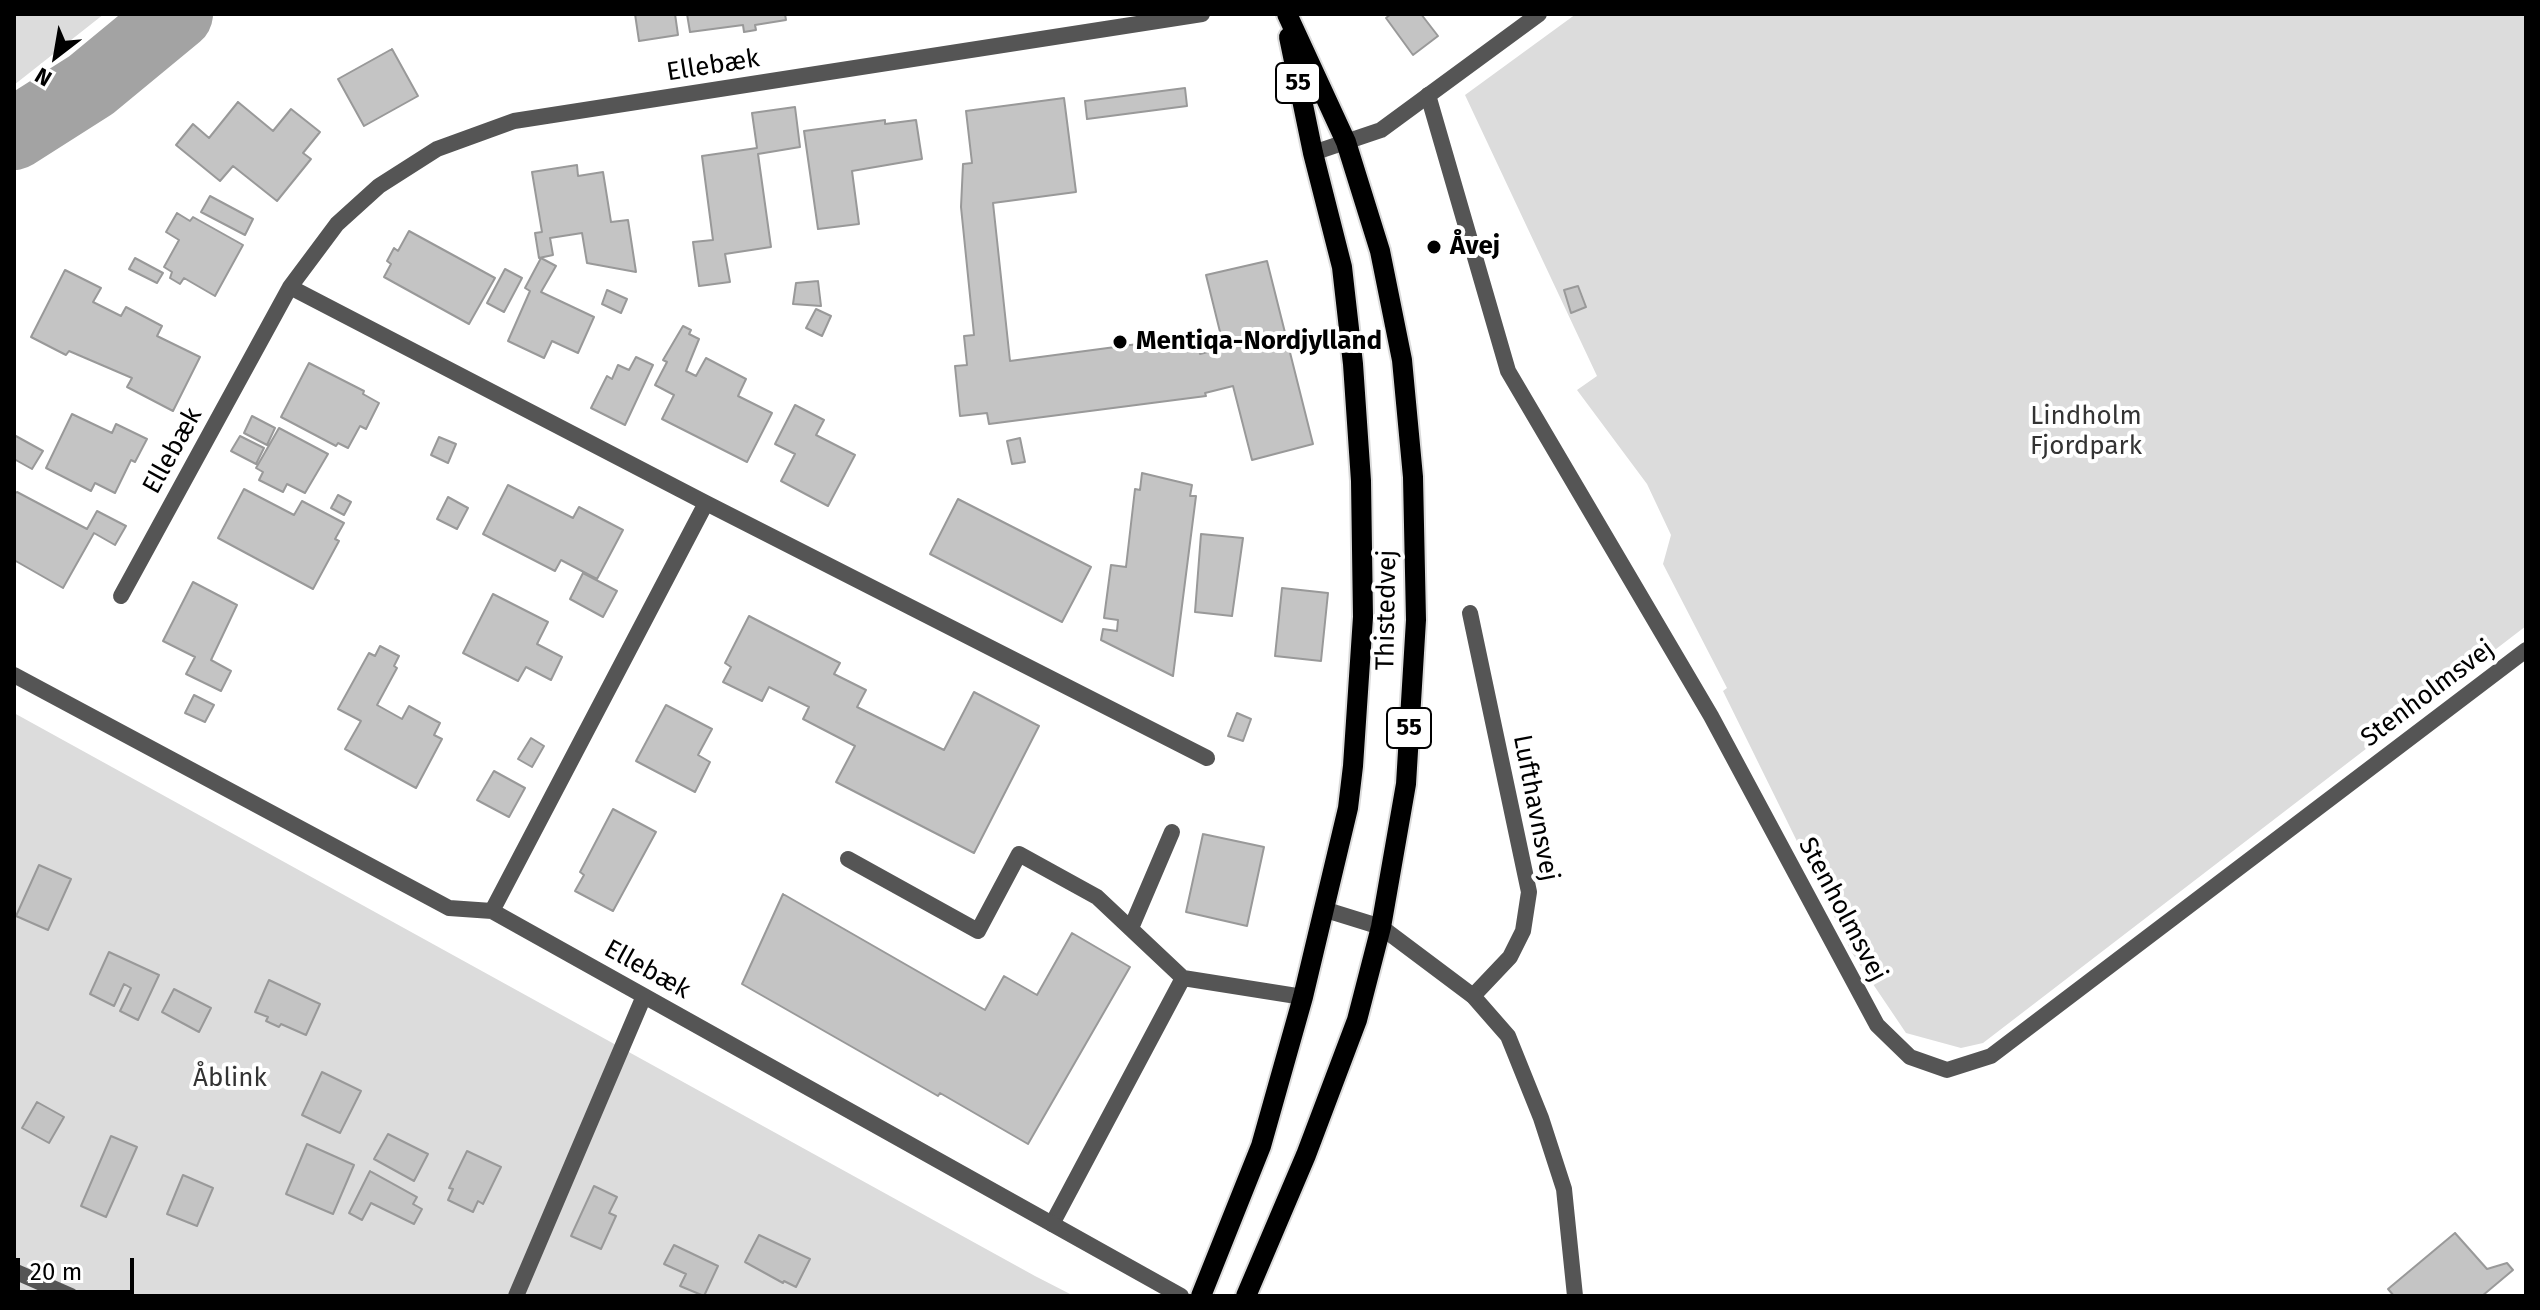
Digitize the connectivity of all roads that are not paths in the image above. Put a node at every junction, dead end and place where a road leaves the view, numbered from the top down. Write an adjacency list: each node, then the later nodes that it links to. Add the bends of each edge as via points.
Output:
1 (1202, 14): 7 (street, Ellebæk, via 514,121 437,149 379,186 337,224)
2 (1285, 14): 5 (main road, Thistedvej / 55); 6 (main road, Thistedvej / 55)
3 (1539, 14): 4 (street)
4 (1428, 95): 5 (street, via 1381,130); 11 (street, Stenholmsvej, via 1508,371 1711,716 1877,1025 1910,1057 1947,1070 1991,1056)
5 (1346, 142): 6 (street); 18 (main road, Thistedvej / 55, via 1380,251 1402,360 1413,477 1416,620 1406,784)
6 (1313, 153): 16 (main road, Thistedvej / 55, via 1342,267 1353,364 1363,617 1348,808)
7 (290, 287): 8 (street); 9 (street, Ellebæk)
8 (706, 503): 13 (street); 17 (street)
9 (121, 596)
10 (1470, 613): 22 (street, Lufthavnsvej, via 1529,892 1523,931 1510,957)
11 (2526, 650)
12 (14, 675): 17 (street, via 449,908)
13 (1207, 758)
14 (1172, 832): 19 (street)
15 (848, 859): 19 (street, via 978,931 1019,854 1097,897)
16 (1323, 909): 18 (street); 23 (main road, Thistedvej / 55)
17 (492, 911): 21 (street, Ellebæk)
18 (1381, 927): 22 (street); 30 (main road, Thistedvej / 55, via 1357,1020)
19 (1131, 928): 20 (street)
20 (1183, 978): 23 (street); 24 (street)
21 (644, 996): 24 (street, Ellebæk); 27 (street)
22 (1473, 996): 31 (street, via 1508,1036 1541,1118 1564,1189)
23 (1303, 997): 29 (main road, Thistedvej / 55, via 1261,1146)
24 (1052, 1224): 28 (street, Ellebæk)
25 (14, 1271): 26 (street)
26 (71, 1296)
27 (516, 1296)
28 (1181, 1296)
29 (1201, 1296)
30 (1246, 1296)
31 (1575, 1296)

